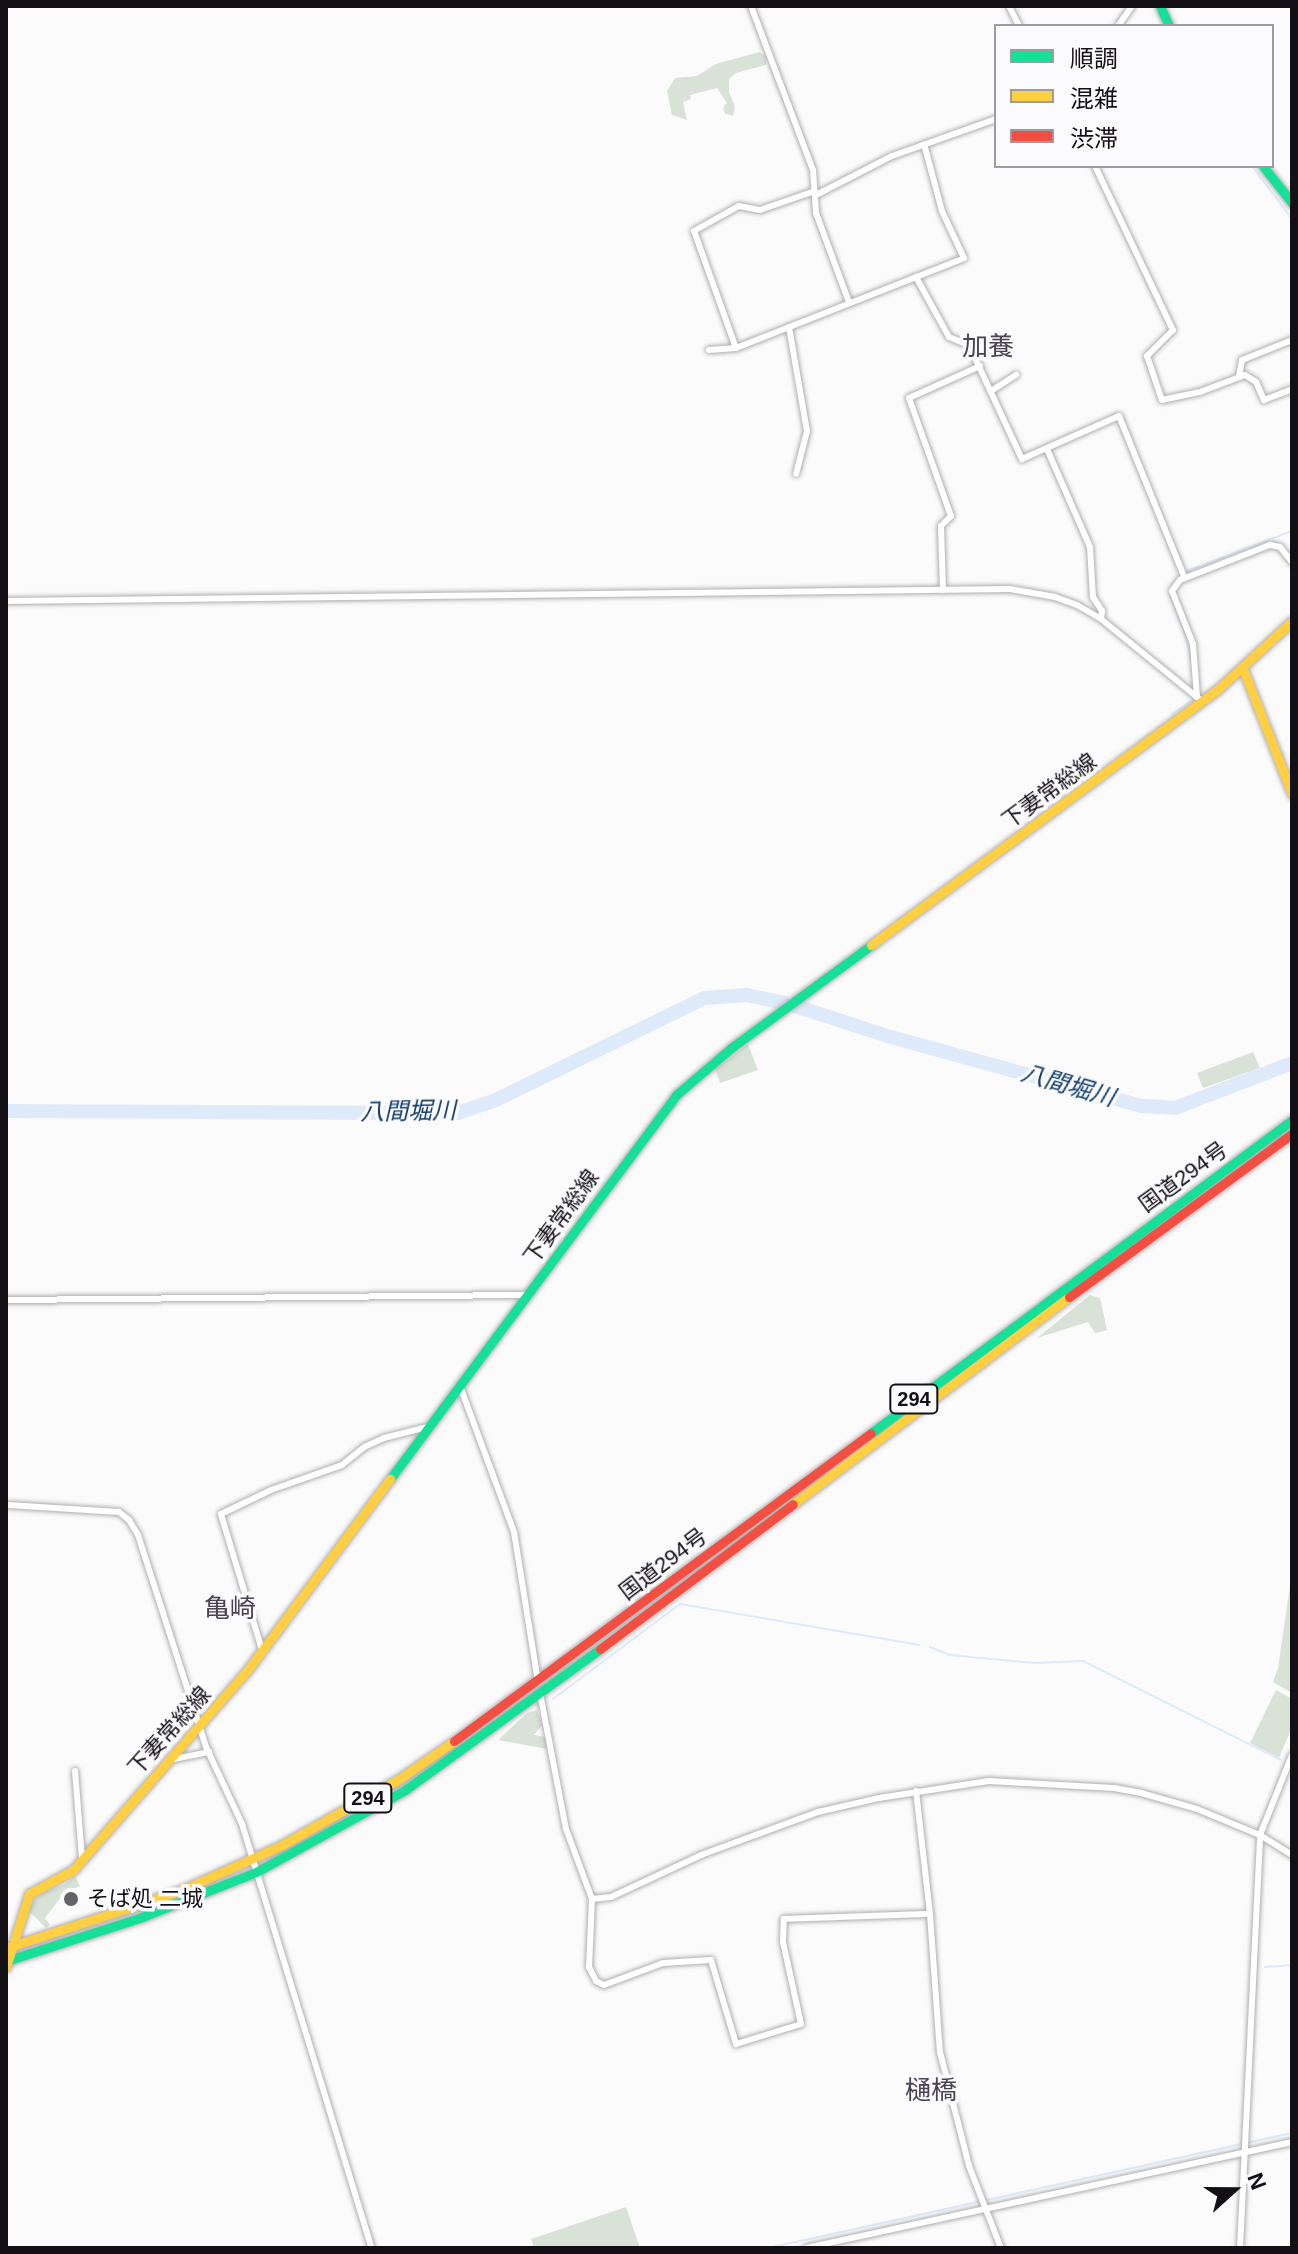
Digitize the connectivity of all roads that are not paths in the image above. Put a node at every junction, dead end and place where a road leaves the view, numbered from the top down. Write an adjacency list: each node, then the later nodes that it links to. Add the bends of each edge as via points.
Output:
1 (751, 6): 10 (street, via 813,170)
2 (1009, 6): 4 (street)
3 (1132, 6): 5 (street)
4 (1018, 24)
5 (1119, 24)
6 (994, 120): 7 (street)
7 (924, 144): 10 (street); 14 (street, via 942,211 964,258)
8 (1096, 168): 22 (street, via 1173,330 1147,356 1162,400)
9 (1265, 168): 11 (main road)
10 (816, 193): 12 (street, via 760,210 739,206 696,228); 15 (street, via 816,213)
11 (1292, 203)
12 (696, 244): 13 (street); 18 (street, via 722,300)
13 (686, 247)
14 (916, 277): 15 (street); 20 (street, via 949,337 969,345)
15 (849, 302): 16 (street)
16 (789, 327): 18 (street); 26 (street, via 807,431)
17 (1292, 340): 22 (street, via 1242,360)
18 (736, 348): 19 (street)
19 (709, 350)
20 (980, 366): 24 (street); 29 (street, via 909,398 951,516 941,526)
21 (1016, 375): 24 (street)
22 (1239, 376): 23 (street, via 1253,379 1264,400)
23 (1292, 389)
24 (991, 391): 25 (street, via 1022,459)
25 (1047, 449): 28 (street, via 1119,416); 31 (street, via 1090,547 1093,597)
26 (796, 474)
27 (1292, 562): 28 (street, via 1280,547 1270,545)
28 (1184, 576): 34 (street, via 1172,591 1193,644)
29 (943, 590): 30 (street); 31 (street, via 1030,591 1074,604)
30 (6, 601)
31 (1101, 619): 34 (street)
32 (1292, 621): 33 (main road, 下妻常総線)
33 (1243, 669): 34 (main road, 下妻常総線); 35 (main road)
34 (1200, 699): 38 (main road, 下妻常総線, via 698,1073 638,1141)
35 (1292, 794)
36 (1292, 1120): 44 (main road, 国道294号 / 294)
37 (1292, 1134): 45 (main road, 国道294号 / 294)
38 (526, 1295): 39 (street); 40 (main road, 下妻常総線)
39 (6, 1300)
40 (460, 1386): 41 (main road, 下妻常総線); 44 (street, via 514,1532)
41 (427, 1427): 43 (main road, 下妻常総線); 43 (street, via 384,1438 342,1465 221,1514)
42 (8, 1505): 46 (street, via 113,1511 129,1520 142,1545)
43 (262, 1650): 46 (main road, 下妻常総線)
44 (538, 1679): 45 (street); 55 (main road, 国道294号 / 294, via 385,1787)
45 (540, 1694): 56 (main road, 国道294号 / 294, via 392,1798); 57 (street, via 566,1829)
46 (199, 1726): 47 (street); 49 (main road, 下妻常総線)
47 (209, 1752): 49 (street); 55 (street, via 242,1824)
48 (1292, 1755): 52 (street)
49 (169, 1760): 54 (main road, 下妻常総線)
50 (75, 1771): 54 (street)
51 (916, 1791): 52 (street, via 989,1781 1114,1788 1174,1801); 57 (street, via 811,1814 701,1855 611,1897); 58 (street)
52 (1260, 1835): 53 (street); 62 (street)
53 (1292, 1855)
54 (82, 1858): 59 (main road, 下妻常総線, via 66,1876 29,1894)
55 (252, 1860): 56 (street); 59 (main road, 国道294号 / 294, via 137,1908)
56 (256, 1872): 60 (main road, 国道294号 / 294); 64 (street)
57 (592, 1899): 58 (street, via 589,1967 596,1981 604,1985 663,1963 711,1960 736,2044 801,2024 783,1942 784,1919)
58 (930, 1914): 63 (street, via 940,2052)
59 (9, 1947): 60 (main road, 下妻常総線)
60 (7, 1963)
61 (1292, 2142): 62 (street)
62 (1245, 2150): 63 (street); 67 (street)
63 (984, 2207): 65 (street); 66 (street)
64 (372, 2248)
65 (806, 2248)
66 (1001, 2248)
67 (1240, 2248)

